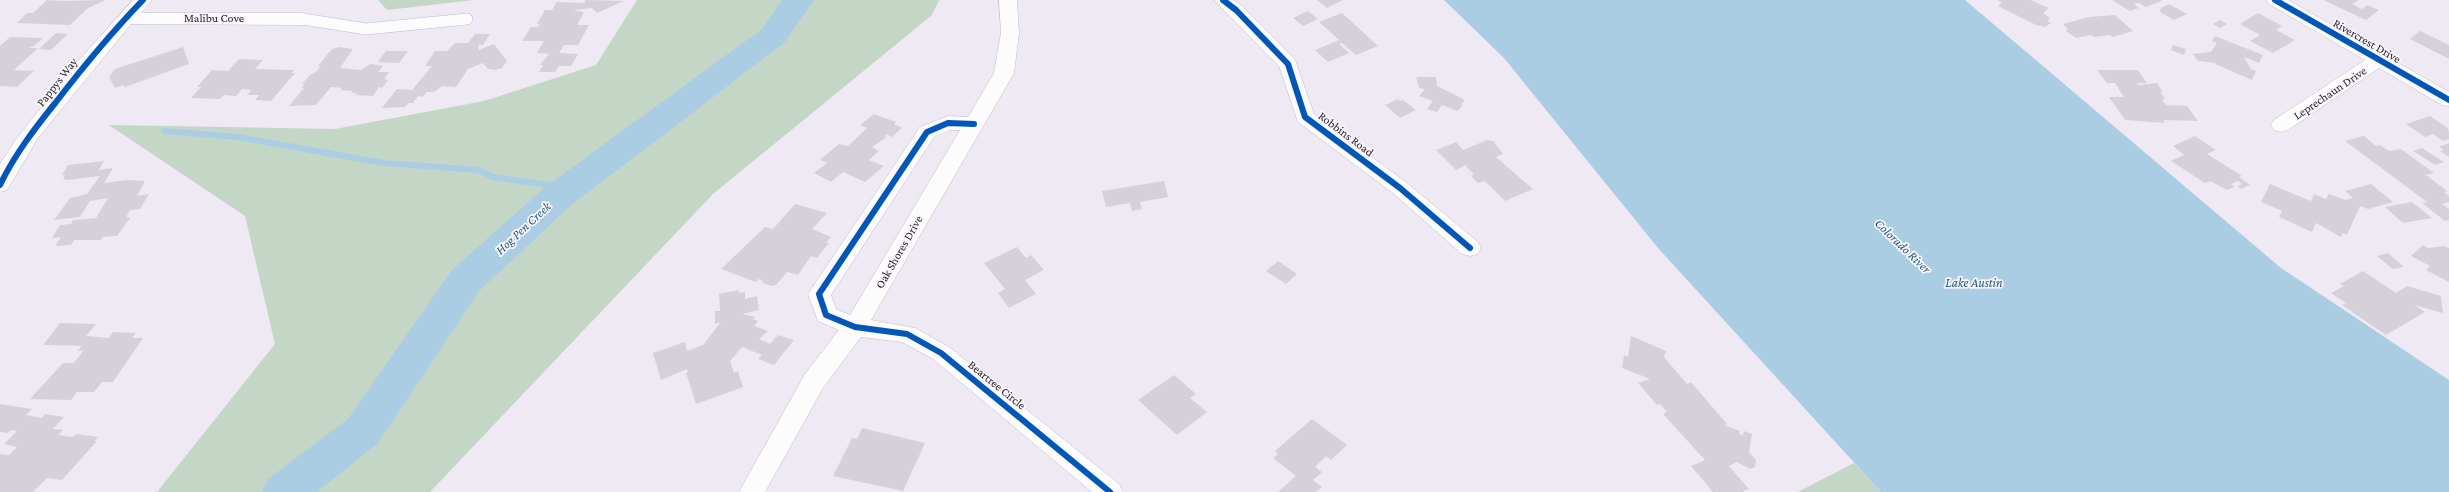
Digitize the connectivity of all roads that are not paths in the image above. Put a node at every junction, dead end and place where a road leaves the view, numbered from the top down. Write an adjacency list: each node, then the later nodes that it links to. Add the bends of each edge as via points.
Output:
1 (143, 0): 5 (street, Pappys Way)
2 (1008, 0): 10 (street, Oak Shores Drive, via 1010,34 1004,73)
3 (1223, 0): 14 (street, Robbins Road, via 1288,64 1305,117 1400,188)
4 (2275, 0): 8 (street, Rivercrest Drive)
5 (125, 18): 7 (street, Malibu Cove); 12 (street, Pappys Way, via 100,45)
6 (467, 18): 7 (lane, via 366,29)
7 (303, 19)
8 (2378, 60): 9 (street, Rivercrest Drive); 11 (street, Leprechaun Drive)
9 (2449, 100)
10 (974, 124): 15 (street, Oak Shores Drive); 15 (street, Beartree Circle, via 948,123 927,132 819,294 826,315)
11 (2281, 125)
12 (5, 164): 13 (street, Pappys Way)
13 (0, 185)
14 (1470, 248)
15 (855, 327): 16 (street, Oak Shores Drive, via 814,381); 17 (street, Beartree Circle, via 907,334 941,353)
16 (752, 492)
17 (1110, 492)

